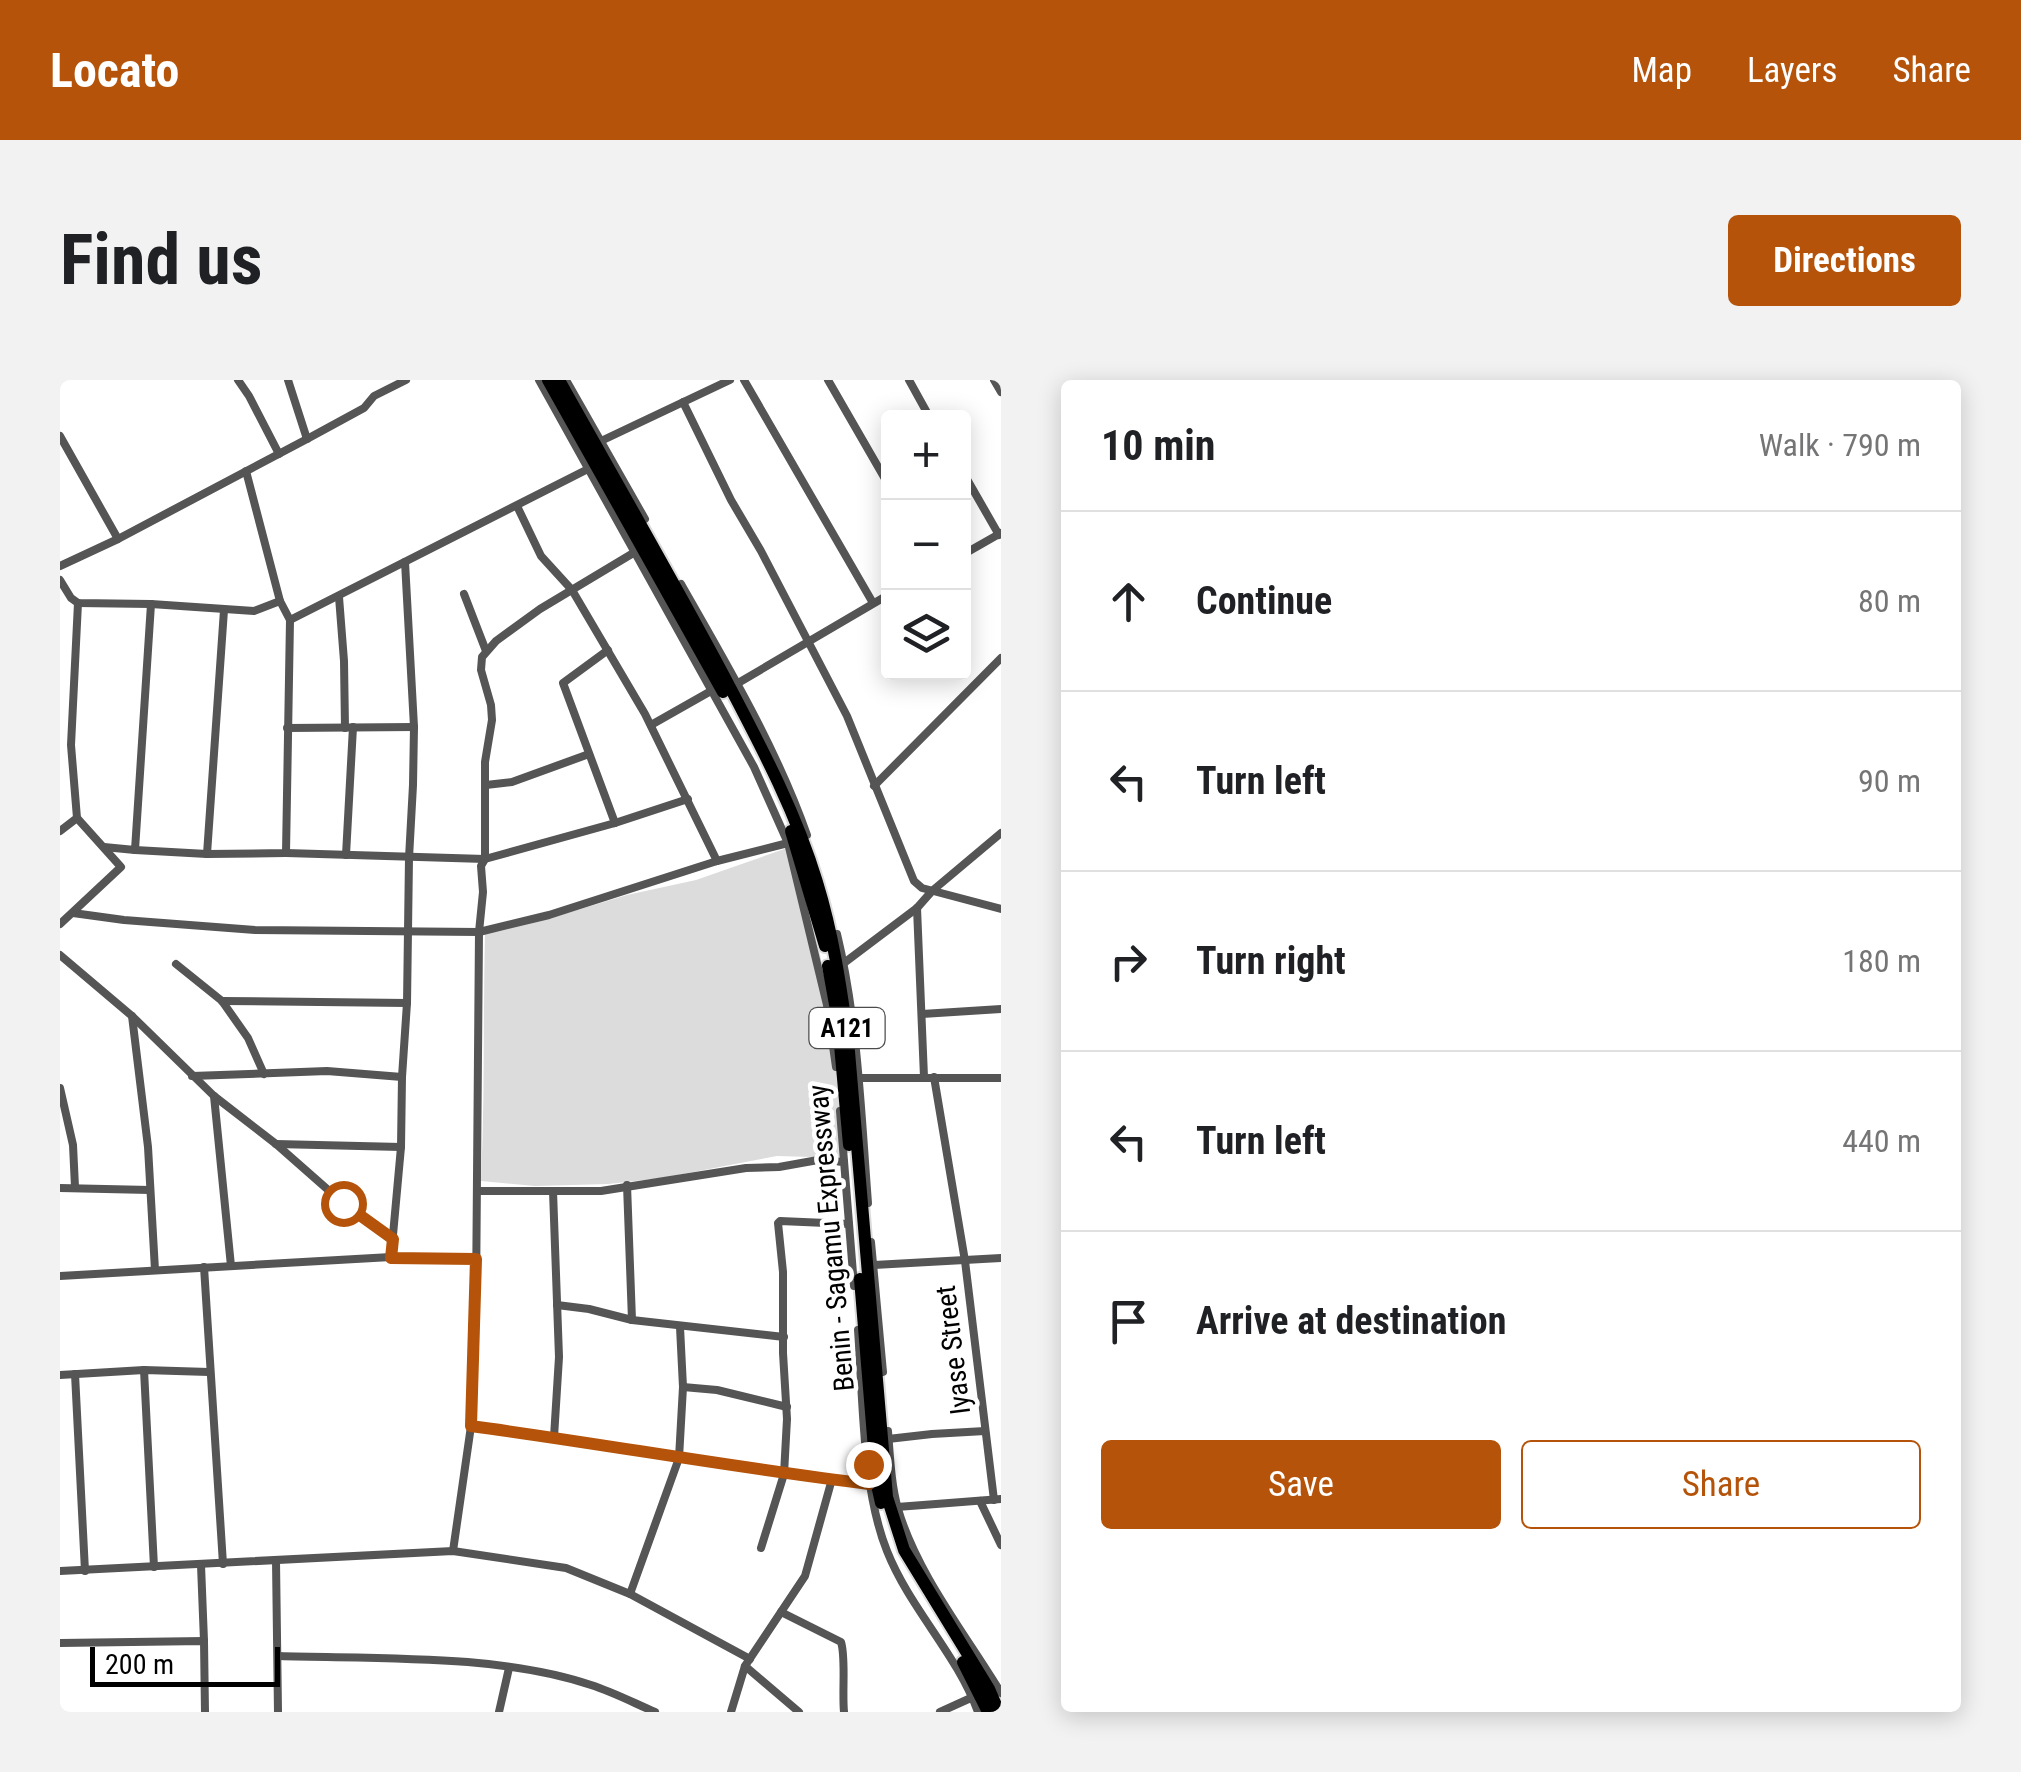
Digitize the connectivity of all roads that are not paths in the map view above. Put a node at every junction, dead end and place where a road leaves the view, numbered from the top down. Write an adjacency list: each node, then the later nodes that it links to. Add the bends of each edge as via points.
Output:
1 (238, 380): 18 (street)
2 (288, 380): 16 (street)
3 (406, 380): 16 (street)
4 (539, 380): 19 (street)
5 (548, 380): 52 (highway, Benin - Sagamu Expressway / A121)
6 (563, 380): 17 (street); 46 (highway, A121)
7 (730, 380): 13 (street)
8 (744, 380): 37 (street)
9 (828, 380): 21 (street)
10 (908, 380): 14 (street)
11 (994, 380): 12 (street)
12 (1001, 392)
13 (683, 402): 17 (street); 41 (street)
14 (925, 410)
15 (60, 436): 25 (street)
16 (307, 439): 18 (street)
17 (602, 441): 46 (street)
18 (279, 454): 20 (street)
19 (588, 469): 23 (street); 27 (street)
20 (246, 470): 25 (street); 35 (street)
21 (881, 472)
22 (971, 486): 24 (street)
23 (517, 506): 28 (street); 31 (street, via 541,556)
24 (1000, 534): 26 (street)
25 (118, 539): 29 (street)
26 (971, 550)
27 (635, 552): 31 (street); 47 (street)
28 (405, 562): 33 (street); 49 (street)
29 (60, 566)
30 (60, 582): 36 (street)
31 (572, 590): 42 (street); 43 (street)
32 (464, 594): 43 (street)
33 (339, 596): 40 (street); 51 (street)
34 (881, 599): 37 (street)
35 (280, 600): 39 (street, via 254,611); 40 (street)
36 (78, 603): 38 (street); 53 (street)
37 (873, 603): 41 (street)
38 (152, 604): 39 (street); 65 (street)
39 (224, 610): 66 (street)
40 (290, 620): 50 (street)
41 (809, 641): 46 (street); 57 (street)
42 (608, 650): 48 (street); 54 (street, via 563,683)
43 (486, 652): 56 (street, via 482,670 492,720)
44 (1001, 658): 45 (street)
45 (997, 670): 57 (street)
46 (733, 685): 52 (highway, A121); 80 (street, via 803,824)
47 (712, 691): 48 (street); 63 (street)
48 (651, 725): 58 (street)
49 (414, 727): 51 (street); 69 (street)
50 (286, 728): 51 (street); 67 (street)
51 (349, 728): 68 (street)
52 (758, 750): 166 (highway, Benin - Sagamu Expressway / A121, via 796,846 833,993 882,1508 900,1559); 167 (highway, A121, via 788,802 817,881 842,989 887,1497 904,1550)
53 (72, 751): 55 (street); 59 (street)
54 (589, 754): 56 (street); 60 (street)
55 (60, 756)
56 (486, 785): 70 (street)
57 (874, 786): 72 (street, via 914,881)
58 (688, 800): 60 (street); 71 (street)
59 (77, 818): 61 (street); 64 (street)
60 (615, 824): 70 (street)
61 (60, 831)
62 (1001, 833): 72 (street)
63 (788, 843): 71 (street); 100 (street, via 828,1004)
64 (104, 847): 65 (street); 75 (street, via 120,870)
65 (136, 850): 66 (street)
66 (207, 854): 67 (street)
67 (286, 854): 68 (street)
68 (346, 855): 69 (street)
69 (409, 858): 70 (street); 77 (street)
70 (485, 860): 78 (street)
71 (718, 861): 78 (street)
72 (932, 891): 73 (street); 74 (street)
73 (917, 908): 80 (street); 87 (street, Iyase Street)
74 (1001, 909)
75 (73, 913): 76 (street); 77 (street, via 255,930)
76 (60, 924)
77 (409, 930): 78 (street); 85 (street)
78 (479, 932): 105 (street)
79 (60, 955): 81 (street)
80 (844, 963): 93 (street)
81 (70, 964): 83 (street); 88 (street)
82 (176, 964): 84 (street)
83 (60, 972)
84 (222, 1001): 85 (street); 89 (street)
85 (408, 1003): 91 (street)
86 (1001, 1009): 87 (street)
87 (922, 1014): 92 (street, Iyase Street)
88 (132, 1016): 90 (street); 104 (street)
89 (264, 1074): 90 (street); 91 (street)
90 (192, 1076): 97 (street)
91 (402, 1077): 99 (street)
92 (929, 1077): 93 (street); 94 (street); 112 (street, Iyase Street)
93 (858, 1078): 113 (street)
94 (1000, 1078): 96 (street)
95 (60, 1088): 102 (street)
96 (1001, 1090)
97 (214, 1096): 98 (street); 114 (street)
98 (276, 1144): 99 (street); 108 (street)
99 (401, 1147): 108 (street)
100 (844, 1162): 101 (street); 107 (street)
101 (627, 1185): 106 (street); 119 (street)
102 (75, 1187): 103 (street); 104 (street)
103 (60, 1188)
104 (150, 1190): 116 (street)
105 (477, 1191): 106 (street); 111 (street)
106 (553, 1191): 118 (street)
107 (849, 1224): 121 (street, via 778,1222); 135 (street)
108 (393, 1239): 109 (street)
109 (391, 1258): 111 (street); 114 (street)
110 (1001, 1258): 112 (street)
111 (476, 1259): 128 (street)
112 (965, 1261): 113 (street); 129 (street, Iyase Street)
113 (874, 1265): 131 (street)
114 (231, 1266): 115 (street)
115 (204, 1267): 116 (street); 123 (street)
116 (155, 1270): 117 (street)
117 (60, 1276)
118 (557, 1305): 119 (street); 130 (street)
119 (632, 1320): 120 (street)
120 (680, 1327): 121 (street); 126 (street)
121 (784, 1337): 127 (street)
122 (144, 1370): 123 (street); 124 (street); 145 (street)
123 (210, 1372): 144 (street)
124 (75, 1374): 125 (street); 147 (street)
125 (60, 1375)
126 (683, 1386): 127 (street); 132 (street)
127 (787, 1407): 133 (street)
128 (471, 1426): 130 (street); 141 (street)
129 (985, 1431): 131 (street); 136 (street, Iyase Street)
130 (554, 1438): 132 (street)
131 (888, 1439): 138 (street)
132 (679, 1458): 133 (street); 148 (street)
133 (784, 1474): 134 (street); 140 (street)
134 (832, 1479): 135 (street); 149 (street, via 806,1576)
135 (869, 1484): 156 (street, via 896,1572)
136 (998, 1500): 137 (street)
137 (980, 1501): 138 (street); 139 (street)
138 (897, 1507): 155 (street, via 917,1557)
139 (1001, 1545)
140 (761, 1548)
141 (453, 1551): 142 (street); 148 (street, via 566,1568)
142 (276, 1561): 144 (street); 152 (street)
143 (200, 1564): 144 (street); 145 (street); 150 (street)
144 (223, 1564)
145 (154, 1567): 147 (street)
146 (60, 1570): 147 (street)
147 (86, 1571)
148 (630, 1594): 153 (street)
149 (781, 1612): 153 (street); 163 (street, via 841,1642)
150 (204, 1641): 151 (street); 157 (street)
151 (60, 1643)
152 (279, 1656): 154 (street); 158 (street)
153 (747, 1663): 161 (street); 162 (street)
154 (509, 1668): 159 (street); 160 (street, via 591,1684)
155 (1001, 1693)
156 (973, 1697): 164 (street); 165 (street)
157 (205, 1712)
158 (278, 1712)
159 (499, 1712)
160 (654, 1712)
161 (731, 1712)
162 (799, 1712)
163 (844, 1712)
164 (940, 1712)
165 (978, 1712)
166 (988, 1712)
167 (999, 1712)

